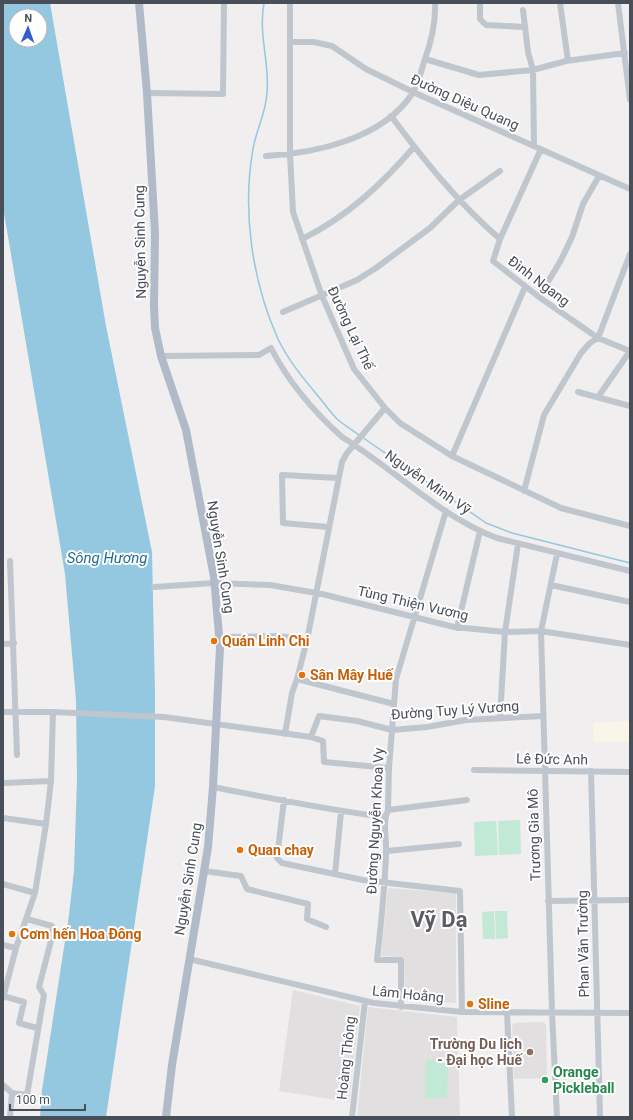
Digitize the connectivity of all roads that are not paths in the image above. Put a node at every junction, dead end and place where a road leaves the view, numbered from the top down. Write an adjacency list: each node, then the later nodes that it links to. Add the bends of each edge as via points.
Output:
1 (139, 3): 17 (main road, Nguyễn Sinh Cung)
2 (224, 3): 17 (street, via 223,94)
3 (290, 3): 11 (street, Đường Lại Thế)
4 (435, 3): 13 (street, via 434,29)
5 (480, 3): 9 (street, via 480,19 486,25)
6 (560, 3): 14 (street)
7 (618, 3): 10 (street)
8 (523, 10): 9 (street)
9 (525, 27): 15 (street)
10 (627, 40): 12 (street)
11 (292, 42): 16 (street, Đường Diệu Quang, via 314,42 332,46 366,68); 23 (street, Đường Lại Thế)
12 (625, 53): 14 (street); 18 (street)
13 (425, 59): 15 (street, via 480,74); 16 (street)
14 (568, 61): 15 (street)
15 (533, 70): 21 (street)
16 (413, 92): 19 (street); 21 (street, Đường Diệu Quang)
17 (147, 93): 38 (main road, Nguyễn Sinh Cung, via 155,233 154,306)
18 (630, 100)
19 (391, 116): 20 (street, Đình Ngang); 23 (street, via 372,130 350,139)
20 (414, 146): 28 (street, Đình Ngang); 29 (street, via 395,170 356,205 319,231)
21 (534, 146): 22 (street, Đường Diệu Quang)
22 (541, 149): 26 (street, Đường Diệu Quang); 30 (street)
23 (290, 154): 24 (street); 29 (street, Đường Lại Thế, via 293,212)
24 (266, 156)
25 (500, 171): 28 (street)
26 (599, 176): 27 (street, Đường Diệu Quang); 34 (street, via 583,204 561,260)
27 (630, 189)
28 (459, 200): 30 (street, Đình Ngang, via 478,221); 33 (street, via 430,228 382,265)
29 (302, 239): 33 (street, Đường Lại Thế)
30 (500, 239): 32 (street, Đình Ngang, via 493,261)
31 (630, 254): 36 (street)
32 (525, 287): 34 (street, Đình Ngang); 44 (street)
33 (322, 296): 35 (street); 42 (street, Đường Lại Thế, via 354,369)
34 (539, 297): 36 (street, Đình Ngang)
35 (283, 312)
36 (598, 338): 37 (street, Đình Ngang); 46 (street, via 581,353 544,415)
37 (630, 351): 40 (street)
38 (161, 356): 43 (street, Nguyễn Minh Vỹ, via 259,355 271,348 290,382 312,409 342,437); 55 (main road, Nguyễn Sinh Cung, via 186,430)
39 (578, 392): 40 (street)
40 (598, 397): 41 (street)
41 (630, 406)
42 (385, 408): 43 (street); 44 (street, Đường Lại Thế, via 400,423)
43 (356, 443): 45 (street, via 342,462); 47 (street, Nguyễn Minh Vỹ)
44 (452, 456): 46 (street, Đường Lại Thế)
45 (338, 478): 49 (street); 49 (street, via 282,475 283,523)
46 (524, 491): 48 (street, Đường Lại Thế, via 561,508)
47 (446, 511): 50 (street, Nguyễn Minh Vỹ); 60 (street, Đường Nguyễn Khoa Vy)
48 (630, 526)
49 (328, 527): 58 (street)
50 (480, 531): 51 (street, Nguyễn Minh Vỹ); 61 (street)
51 (518, 544): 52 (street, Nguyễn Minh Vỹ); 63 (street)
52 (558, 554): 54 (street, Nguyễn Minh Vỹ); 56 (street, Trương Gia Mô)
53 (10, 562): 66 (street)
54 (630, 571)
55 (214, 583): 57 (street, Tùng Thiện Vương); 58 (street, Tùng Thiện Vương, via 270,585); 64 (main road, Nguyễn Sinh Cung)
56 (551, 585): 59 (street); 62 (street, Trương Gia Mô)
57 (154, 586)
58 (315, 592): 60 (street, Tùng Thiện Vương); 65 (street)
59 (630, 602)
60 (416, 617): 61 (street, Tùng Thiện Vương); 70 (street, Đường Nguyễn Khoa Vy, via 396,679)
61 (457, 628): 63 (street, Tùng Thiện Vương)
62 (541, 631): 63 (street, Tùng Thiện Vương); 68 (street, Tùng Thiện Vương); 74 (street, Trương Gia Mô)
63 (505, 632): 75 (street)
64 (220, 637): 65 (street, via 279,636); 76 (main road, Nguyễn Sinh Cung)
65 (307, 640): 69 (street)
66 (14, 643): 67 (street); 72 (street)
67 (3, 644)
68 (630, 645)
69 (298, 679): 70 (street); 78 (street, via 292,693)
70 (394, 704): 77 (street, Đường Nguyễn Khoa Vy)
71 (3, 712): 72 (street)
72 (17, 712): 73 (street); 80 (street)
73 (53, 712): 76 (street, via 164,717); 86 (street)
74 (543, 716): 75 (street, Đường Tuy Lý Vương); 83 (street, Trương Gia Mô)
75 (500, 718): 77 (street, Đường Tuy Lý Vương)
76 (216, 724): 78 (street); 88 (main road, Nguyễn Sinh Cung)
77 (392, 730): 79 (street, Đường Tuy Lý Vương, via 357,721 319,716); 81 (street, Đường Nguyễn Khoa Vy)
78 (285, 734): 79 (street)
79 (311, 737): 81 (street, via 323,741 324,762)
80 (17, 755)
81 (389, 768): 91 (street, Đường Nguyễn Khoa Vy)
82 (474, 770): 83 (street, Lê Đức Anh)
83 (544, 771): 84 (street, Lê Đức Anh); 105 (street, Trương Gia Mô)
84 (591, 771): 85 (street, Lê Đức Anh); 103 (street, Phan Văn Trường)
85 (630, 772)
86 (51, 781): 87 (street); 95 (street)
87 (3, 783)
88 (213, 787): 89 (street); 98 (main road, Nguyễn Sinh Cung)
89 (284, 800): 92 (street); 99 (street, via 277,858 279,861)
90 (467, 800): 91 (street)
91 (388, 810): 93 (street, Đường Nguyễn Khoa Vy)
92 (341, 812): 93 (street); 99 (street)
93 (385, 817): 97 (street, Đường Nguyễn Khoa Vy)
94 (3, 818): 95 (street)
95 (46, 824): 102 (street)
96 (459, 844): 97 (street)
97 (386, 851): 100 (street, Đường Nguyễn Khoa Vy)
98 (204, 871): 107 (street, via 241,876 247,889 308,904 307,919); 110 (main road, Nguyễn Sinh Cung)
99 (335, 874): 100 (street)
100 (385, 883): 113 (street, Đường Nguyễn Khoa Vy, via 377,960 401,960); 115 (street, via 460,891)
101 (3, 884): 102 (street)
102 (35, 893): 106 (street)
103 (594, 900): 104 (street); 105 (street); 114 (street, Phan Văn Trường)
104 (630, 900)
105 (548, 901): 116 (street, Trương Gia Mô)
106 (27, 919): 109 (street); 119 (street, via 52,926 53,933 39,987 44,995)
107 (326, 927)
108 (3, 946): 109 (street)
109 (16, 948): 111 (street)
110 (189, 958): 112 (street, Lâm Hoằng); 123 (main road, Nguyễn Sinh Cung)
111 (3, 997): 119 (street, via 24,1002 19,1023)
112 (365, 1001): 113 (street, Lâm Hoằng); 124 (street, Hoàng Thông)
113 (401, 1007): 115 (street, Lâm Hoằng)
114 (597, 1011): 116 (street, Lâm Hoằng); 118 (street, Lâm Hoằng); 127 (street, Phan Văn Trường)
115 (462, 1012): 117 (street, Lâm Hoằng)
116 (552, 1012): 117 (street, Lâm Hoằng); 126 (street, Trương Gia Mô)
117 (507, 1013): 125 (street)
118 (630, 1013)
119 (37, 1028): 121 (street, via 27,1095)
120 (3, 1085): 121 (street)
121 (12, 1093): 122 (street)
122 (10, 1117)
123 (166, 1117)
124 (352, 1117)
125 (512, 1117)
126 (557, 1117)
127 (600, 1117)

